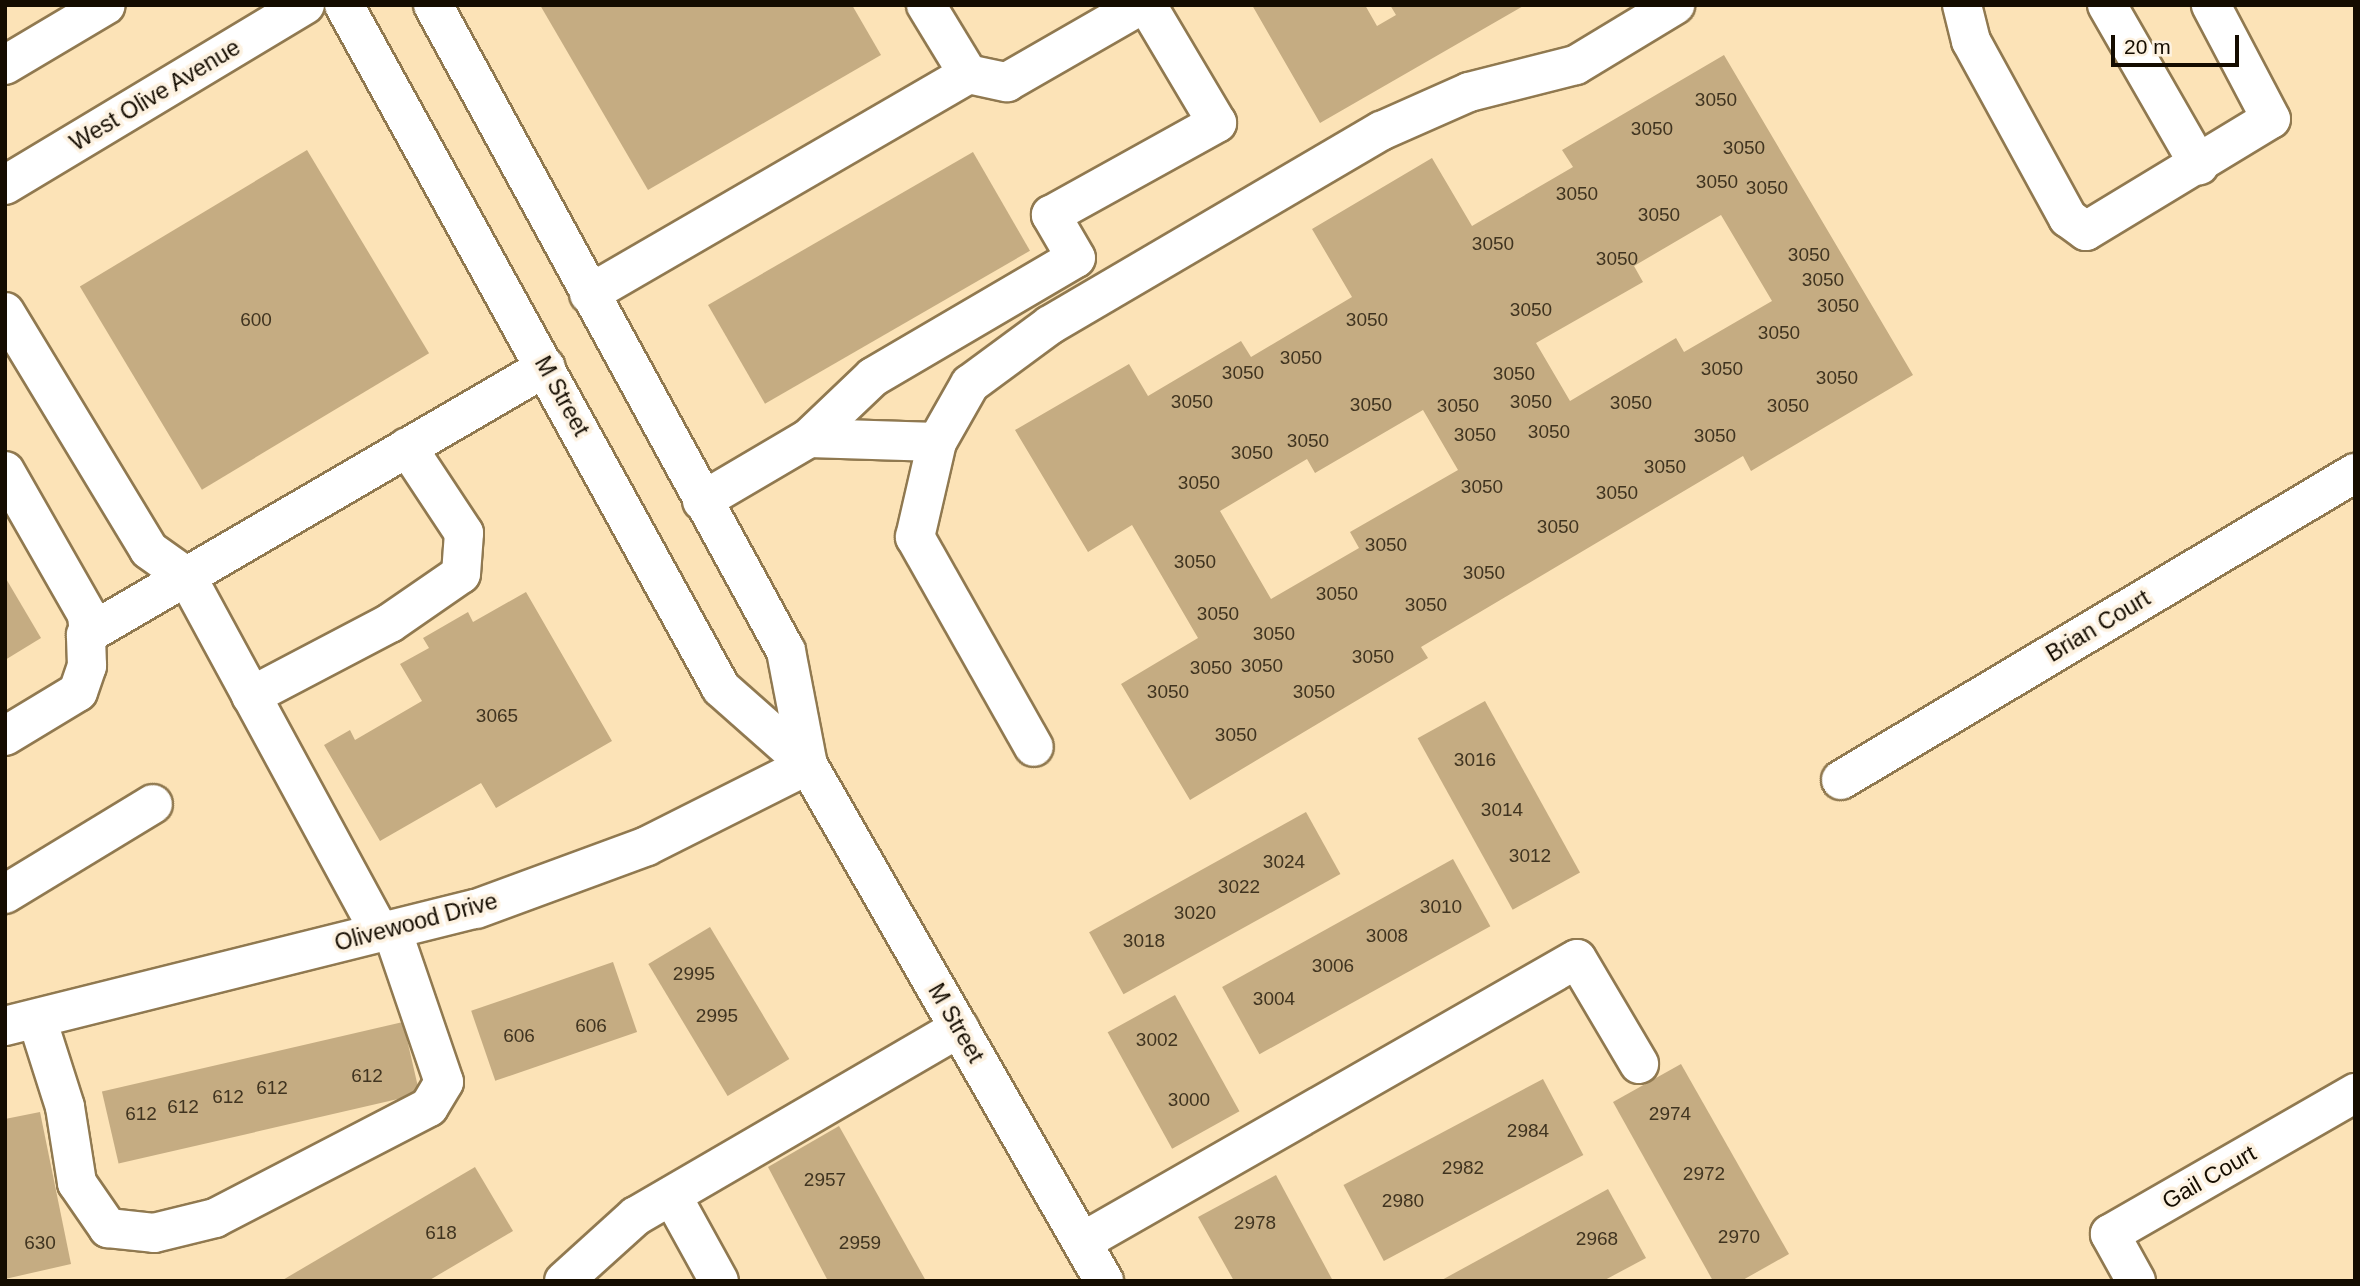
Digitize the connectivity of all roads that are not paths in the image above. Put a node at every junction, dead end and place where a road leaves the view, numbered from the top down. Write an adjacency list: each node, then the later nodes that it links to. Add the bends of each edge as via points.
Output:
1 (106, 5): 12 (street)
2 (305, 5): 15 (street, West Olive Avenue)
3 (344, 5): 18 (street, M Street)
4 (433, 5): 16 (street, M Street)
5 (926, 5): 13 (street)
6 (1140, 5): 13 (street, via 1007,82)
7 (1147, 5): 19 (street, via 1217,123 1051,215 1076,258 873,377)
8 (1675, 5): 20 (street, via 1576,65 1469,92 1381,131 1050,325 970,384)
9 (1962, 5): 14 (street, via 1971,41 2073,227 2086,231)
10 (2107, 5): 14 (street)
11 (2211, 5): 14 (street, via 2271,119)
12 (5, 65)
13 (968, 74): 16 (street)
14 (2199, 165)
15 (5, 185)
16 (589, 294): 24 (street, M Street)
17 (5, 312): 25 (street, via 149,550)
18 (546, 367): 21 (street); 30 (street, M Street, via 721,688)
19 (808, 438): 20 (street); 24 (street)
20 (937, 442): 29 (street, via 915,537)
21 (407, 447): 25 (street); 27 (street, via 464,533 461,574 390,623)
22 (5, 471): 26 (street, via 88,615)
23 (2355, 473): 31 (street, Brian Court)
24 (702, 501): 30 (street, M Street, via 786,651)
25 (187, 577): 26 (street); 27 (street)
26 (89, 634): 28 (street, via 87,666 78,692)
27 (251, 696): 34 (street)
28 (5, 736)
29 (1034, 747)
30 (808, 765): 34 (street, Olivewood Drive, via 647,846 476,909); 36 (street, M Street)
31 (1841, 780)
32 (153, 804): 33 (street)
33 (5, 894)
34 (386, 932): 35 (street, Olivewood Drive); 35 (street, via 444,1082 429,1107 215,1218 154,1233 108,1228 77,1184 65,1107)
35 (21, 1023)
36 (959, 1028): 39 (street); 40 (street, M Street)
37 (1639, 1064): 40 (street, via 1577,959)
38 (2355, 1093): 44 (street, Gail Court, via 2110,1234)
39 (672, 1196): 41 (street, via 636,1216); 42 (street)
40 (1082, 1242): 43 (street, M Street)
41 (564, 1281)
42 (719, 1281)
43 (1104, 1281)
44 (2136, 1281)

